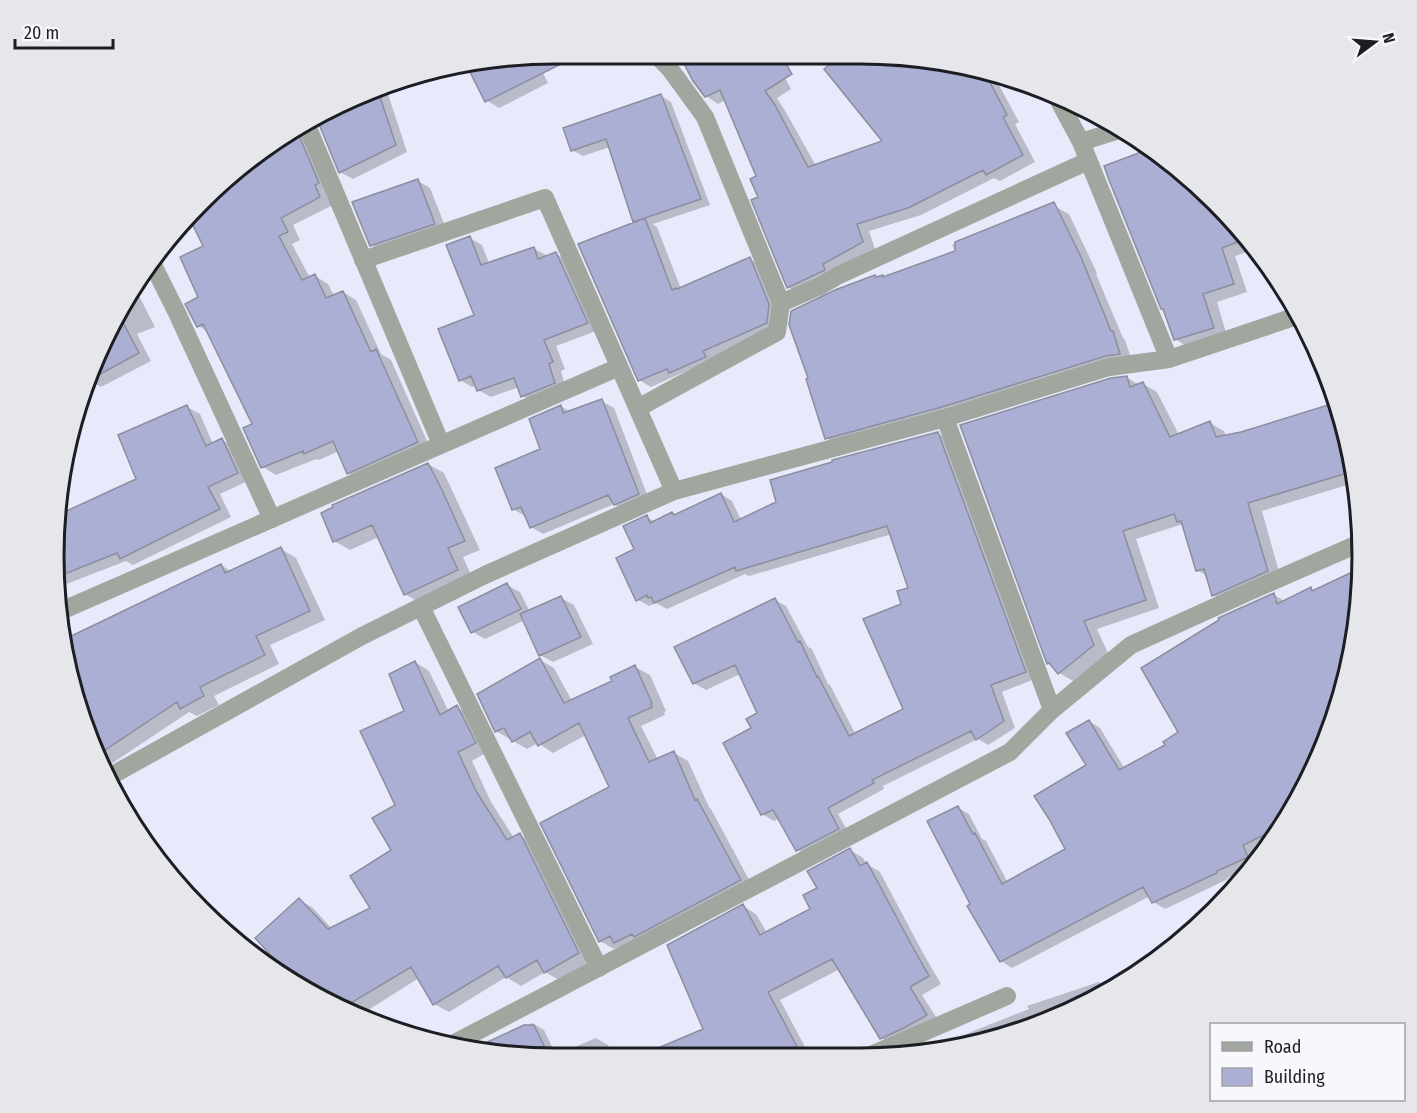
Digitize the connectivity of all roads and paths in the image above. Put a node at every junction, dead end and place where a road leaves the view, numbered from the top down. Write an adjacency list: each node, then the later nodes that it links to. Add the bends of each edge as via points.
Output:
1 (665, 64): 9 (street, via 705,117)
2 (1063, 108): 5 (street)
3 (309, 131): 7 (street)
4 (1110, 133): 5 (street)
5 (1081, 142): 6 (street)
6 (1088, 161): 9 (street); 11 (street)
7 (363, 260): 12 (street, via 545,198); 15 (street)
8 (156, 271): 17 (street)
9 (781, 303): 13 (street, via 777,332)
10 (1291, 318): 11 (street)
11 (1169, 359): 14 (street, via 1109,367)
12 (619, 367): 13 (street); 15 (street)
13 (638, 408): 16 (street)
14 (945, 418): 16 (street); 21 (street)
15 (441, 444): 17 (street)
16 (674, 491): 19 (street)
17 (272, 519): 20 (street)
18 (1352, 547): 21 (street, via 1131,645)
19 (421, 607): 22 (street); 23 (street)
20 (68, 608)
21 (1053, 710): 23 (street, via 1010,752)
22 (115, 774)
23 (599, 968): 25 (street)
24 (1007, 996): 26 (street)
25 (462, 1039)
26 (889, 1047)

